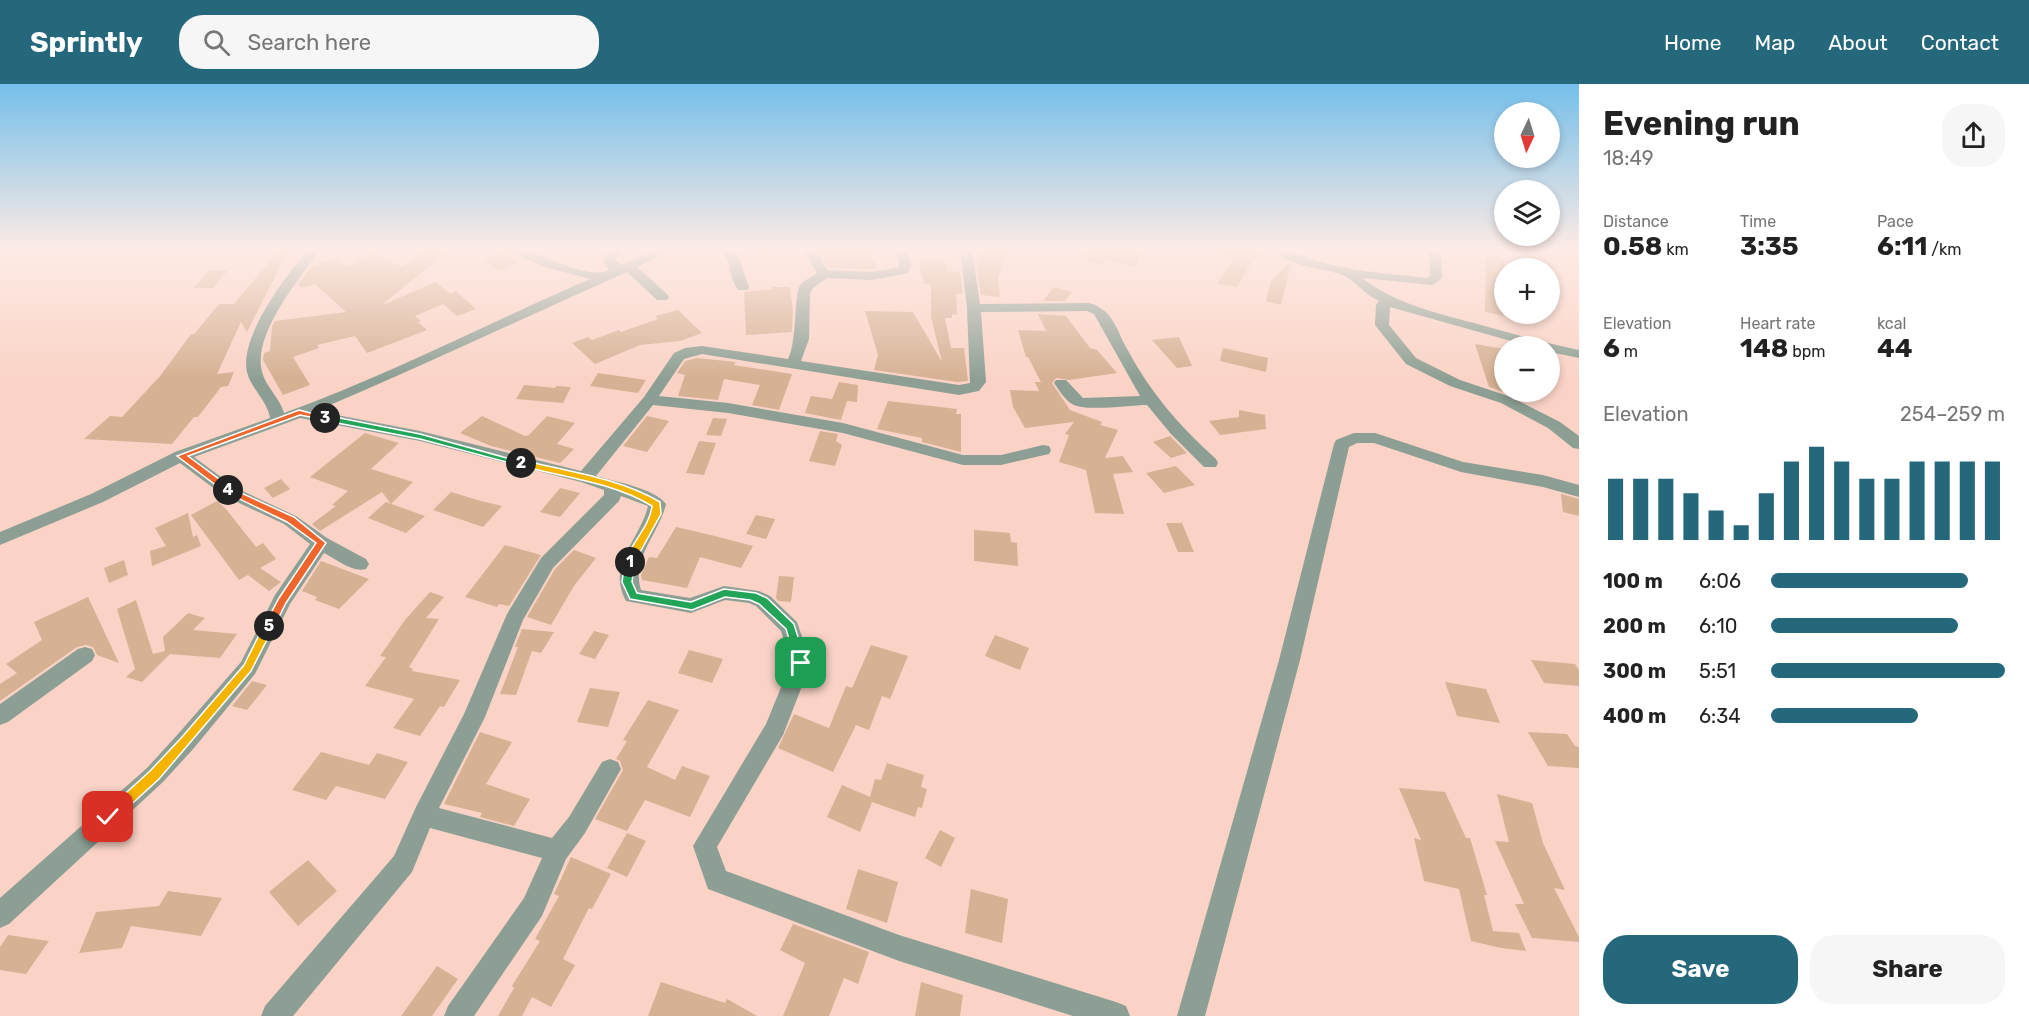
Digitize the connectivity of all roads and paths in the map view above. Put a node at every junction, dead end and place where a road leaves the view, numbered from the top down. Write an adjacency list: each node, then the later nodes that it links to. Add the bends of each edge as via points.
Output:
1 (284, 292): 18 (street, via 253,355 254,371 274,404)
2 (570, 292): 17 (street)
3 (656, 292): 7 (street)
4 (804, 292): 13 (street, via 803,342)
5 (972, 292): 9 (street)
6 (1373, 292): 8 (street)
7 (662, 297)
8 (1387, 299): 10 (street); 19 (street, via 1382,325 1411,361 1455,383 1506,400 1554,425)
9 (974, 308): 13 (street, via 979,382 969,390); 16 (street, via 1095,309 1105,317)
10 (1506, 336)
11 (1560, 350): 12 (street)
12 (1579, 354)
13 (792, 364): 15 (street, via 690,351 679,356)
14 (1061, 383): 16 (street, via 1080,403)
15 (649, 400): 20 (street, via 728,408 843,428 963,460 1001,460); 23 (street)
16 (1149, 400): 22 (street)
17 (299, 412): 18 (street); 23 (street, via 420,436)
18 (278, 421): 21 (street)
19 (1579, 444)
20 (1043, 450)
21 (181, 456): 26 (street, via 98,498); 27 (street, via 230,492 290,520)
22 (1210, 464)
23 (585, 478): 24 (street)
24 (612, 487): 32 (street, via 613,497 547,563 514,619 474,717); 37 (street, via 657,504 656,514 628,568 627,582 633,596 692,606 724,593 752,596 763,601 790,627 801,663 775,728 705,846 717,880 899,948)
25 (1579, 491): 38 (street, via 1461,466 1375,438 1354,438 1342,444 1319,547)
26 (0, 539)
27 (321, 543): 28 (street); 34 (street, via 282,600 248,668 186,741 155,775)
28 (360, 564)
29 (85, 655): 30 (street)
30 (0, 716)
31 (610, 769): 33 (street)
32 (424, 815): 33 (street); 35 (street, via 403,864)
33 (557, 851): 36 (street, via 533,907)
34 (0, 915)
35 (275, 1016)
36 (458, 1016)
37 (1116, 1016)
38 (1191, 1016)

